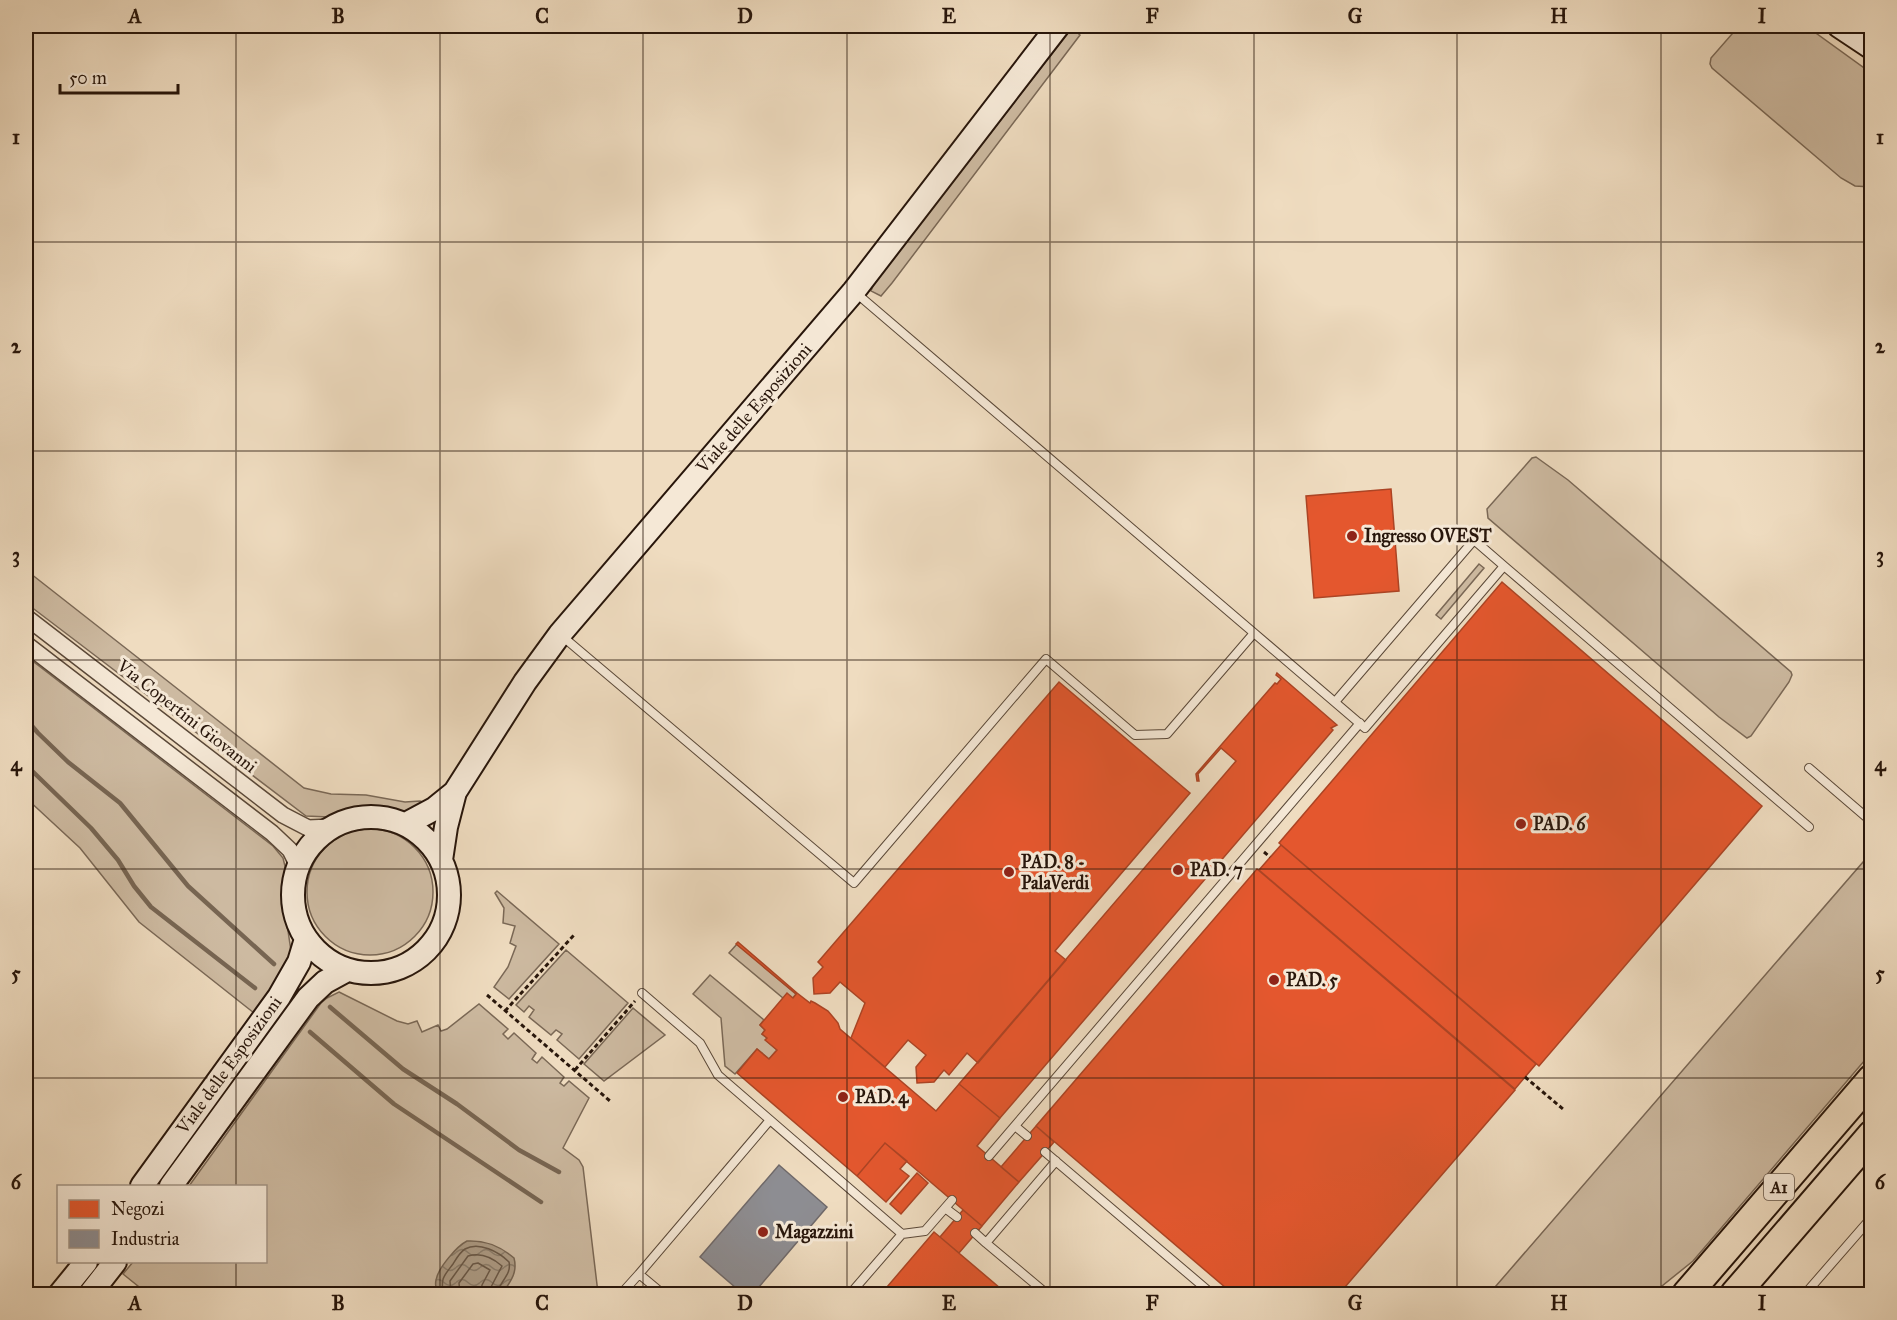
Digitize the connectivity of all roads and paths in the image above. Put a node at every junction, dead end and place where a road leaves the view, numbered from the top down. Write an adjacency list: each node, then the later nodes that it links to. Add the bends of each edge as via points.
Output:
1 (1058, 26): 4 (street, Viale delle Esposizioni)
2 (1839, 26): 3 (street)
3 (1872, 48)
4 (854, 291): 7 (lane); 8 (street, Viale delle Esposizioni)
5 (1504, 566): 10 (lane, via 1474,540); 11 (lane, via 1365,728); 17 (lane)
6 (26, 617): 16 (street, Via Copertini Giovanni, via 283,815 308,828)
7 (1254, 633): 8 (lane, via 1167,734 1135,735 1046,659 854,883); 10 (lane)
8 (560, 634): 13 (street, Viale delle Esposizioni)
9 (26, 644): 19 (street, via 272,833 290,850)
10 (1335, 702): 11 (lane)
11 (1360, 723): 32 (lane)
12 (1809, 768): 14 (lane)
13 (454, 792): 15 (street, Viale delle Esposizioni, via 434,809); 18 (street, Viale delle Esposizioni)
14 (1872, 822)
15 (406, 824): 16 (street, Viale delle Esposizioni, via 383,817 356,818); 18 (street, Viale delle Esposizioni, via 433,846)
16 (331, 827): 19 (street, Viale delle Esposizioni, via 312,843)
17 (1809, 827)
18 (441, 860): 22 (street, Viale delle Esposizioni, via 448,880 449,902 444,924 433,943 399,968 366,973)
19 (298, 866): 21 (street, Viale delle Esposizioni, via 292,896 296,918)
20 (574, 935): 25 (path)
21 (306, 939): 22 (street, Viale delle Esposizioni, via 328,960); 38 (street, Viale delle Esposizioni, via 299,962 279,997)
22 (348, 970): 39 (street, Viale delle Esposizioni, via 308,998)
23 (642, 993): 26 (path); 31 (lane, via 700,1043 718,1075)
24 (487, 995): 25 (path)
25 (505, 1011): 26 (path)
26 (574, 1070): 29 (path)
27 (1525, 1077): 30 (path)
28 (1872, 1079): 57 (highway, A1)
29 (610, 1101)
30 (1563, 1109)
31 (770, 1120): 45 (lane); 49 (lane)
32 (1015, 1126): 34 (lane); 36 (lane)
33 (1872, 1135): 58 (highway, A1)
34 (1027, 1136)
35 (1045, 1152): 37 (lane)
36 (989, 1156)
37 (1056, 1161): 46 (lane); 56 (lane)
38 (143, 1185)
39 (172, 1185)
40 (952, 1200): 41 (lane)
41 (945, 1208): 43 (lane); 45 (lane, via 925,1231)
42 (1872, 1217): 59 (lane)
43 (957, 1218)
44 (975, 1233): 46 (lane)
45 (902, 1234): 54 (lane)
46 (987, 1243): 55 (lane)
47 (85, 1263): 51 (street)
48 (114, 1263): 50 (street)
49 (639, 1274): 52 (lane); 53 (lane)
50 (93, 1292)
51 (60, 1294)
52 (621, 1294)
53 (663, 1294)
54 (850, 1294)
55 (1047, 1294)
56 (1212, 1294)
57 (1687, 1294)
58 (1735, 1294)
59 (1804, 1294)

